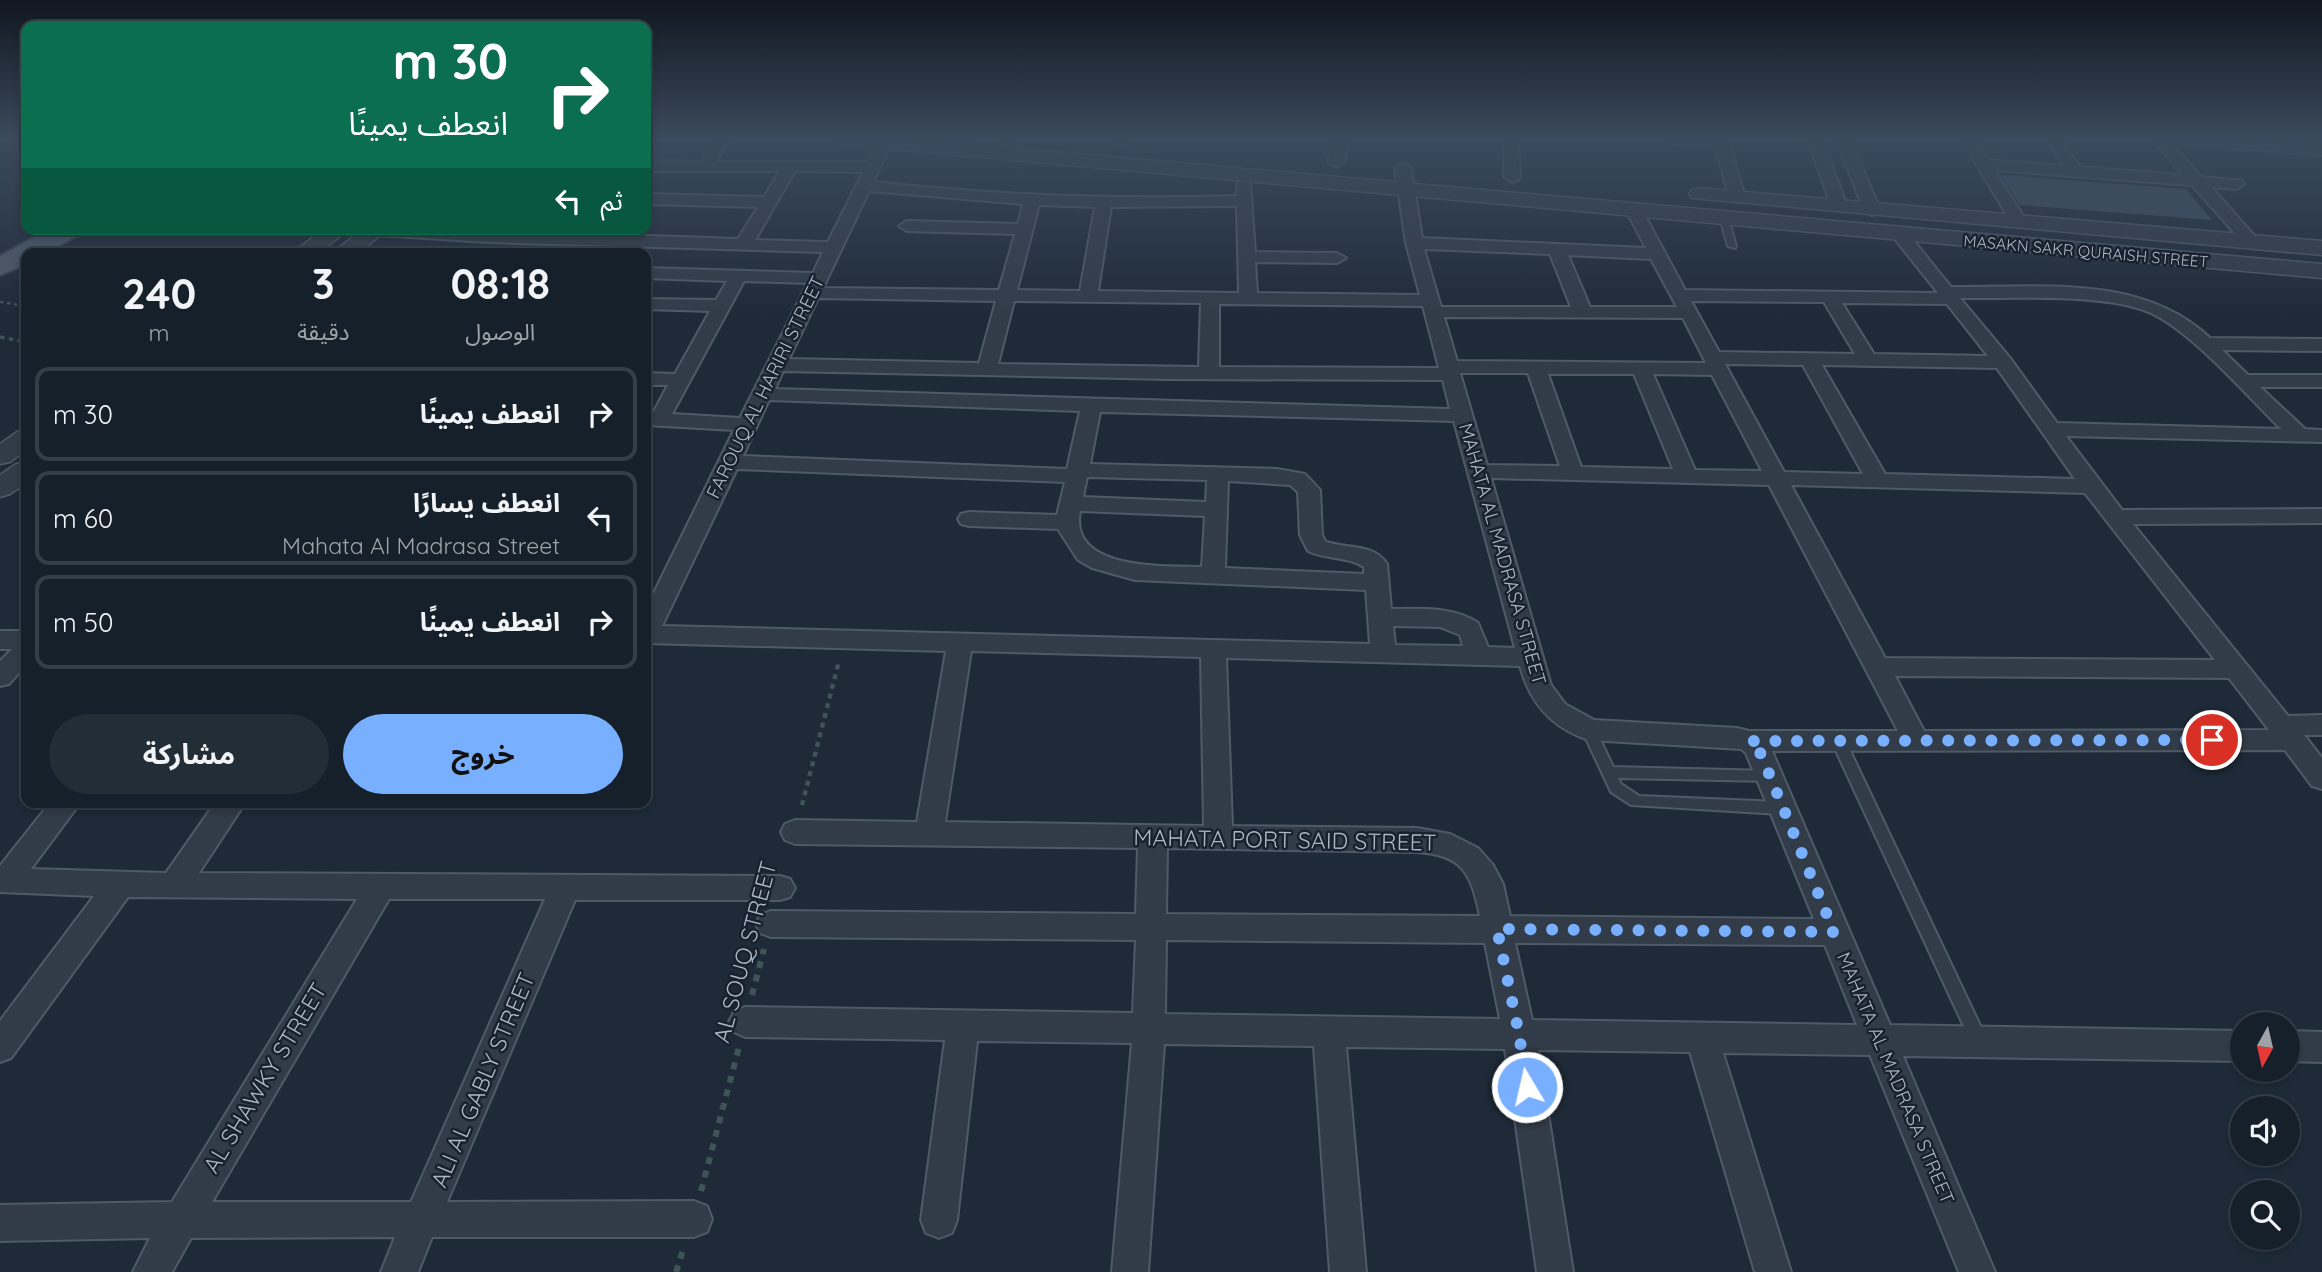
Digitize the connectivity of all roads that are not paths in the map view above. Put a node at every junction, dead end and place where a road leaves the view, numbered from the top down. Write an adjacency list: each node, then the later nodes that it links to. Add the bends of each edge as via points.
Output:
1 (771, 198): 14 (street)
2 (857, 198): 37 (street, FAROUQ AL HARIRI STREET)
3 (1002, 198): 12 (street)
4 (1411, 198): 33 (street, MAHATA AL MADRASA STREET)
5 (1559, 198): 18 (street, MASAKN SAKR QURAISH STREET)
6 (1752, 198): 16 (street, MASAKN SAKR QURAISH STREET)
7 (1836, 198): 16 (street)
8 (1868, 198): 17 (street)
9 (2004, 198): 20 (street)
10 (2213, 198): 32 (street)
11 (651, 199): 14 (street)
12 (1032, 201): 15 (street); 22 (street)
13 (1244, 201): 15 (street); 47 (street)
14 (769, 202): 34 (street)
15 (1104, 203): 56 (street)
16 (1839, 206): 17 (street, MASAKN SAKR QURAISH STREET)
17 (1872, 209): 20 (street, MASAKN SAKR QURAISH STREET)
18 (1634, 210): 19 (street, MASAKN SAKR QURAISH STREET); 45 (street)
19 (1724, 218): 23 (street, MASAKN SAKR QURAISH STREET); 35 (lane)
20 (2019, 222): 32 (street, MASAKN SAKR QURAISH STREET)
21 (907, 226): 22 (street)
22 (1025, 229): 54 (street)
23 (1899, 234): 50 (street, MASAKN SAKR QURAISH STREET); 55 (street)
24 (49, 235): 44 (main road)
25 (57, 235): 38 (main road)
26 (330, 235): 39 (street)
27 (370, 235): 40 (street)
28 (456, 235): 31 (street)
29 (520, 235): 31 (street)
30 (544, 235): 36 (street)
31 (487, 237): 41 (street)
32 (2252, 242): 42 (street, MASAKN SAKR QURAISH STREET)
33 (1414, 243): 43 (street); 63 (street, MAHATA AL MADRASA STREET)
34 (744, 244): 36 (street); 37 (street)
35 (1731, 246)
36 (630, 247)
37 (834, 247): 53 (street, FAROUQ AL HARIRI STREET)
38 (34, 248)
39 (311, 248)
40 (351, 248)
41 (478, 248)
42 (2322, 248)
43 (1557, 250): 45 (street); 64 (street)
44 (0, 251)
45 (1658, 254): 61 (street)
46 (21, 255): 49 (main road)
47 (1246, 257): 48 (street); 59 (street)
48 (1337, 258)
49 (0, 267)
50 (2322, 271)
51 (651, 273): 52 (street)
52 (739, 275): 53 (street); 62 (street)
53 (815, 285): 54 (street); 71 (street, FAROUQ AL HARIRI STREET)
54 (1006, 296): 56 (street); 74 (street)
55 (1950, 296): 57 (street); 65 (street, via 2121,298 2175,318); 69 (street)
56 (1088, 297): 58 (street)
57 (1830, 298): 61 (street); 68 (street)
58 (1210, 299): 59 (street); 77 (street)
59 (1248, 299): 63 (street)
60 (651, 304): 62 (street)
61 (1684, 304): 64 (street); 70 (street)
62 (722, 306): 79 (street)
63 (1433, 307): 64 (street); 75 (street, MAHATA AL MADRASA STREET)
64 (1583, 313)
65 (2204, 344): 66 (street); 80 (street)
66 (2322, 345)
67 (1809, 359): 68 (street); 70 (street); 101 (street)
68 (1868, 360): 69 (street)
69 (2003, 362): 88 (street)
70 (1716, 363): 73 (street); 100 (street)
71 (777, 365): 74 (street); 82 (street, FAROUQ AL HARIRI STREET)
72 (1536, 368): 73 (street); 75 (street); 97 (street)
73 (1640, 369): 99 (street)
74 (987, 370): 76 (street)
75 (1450, 371): 77 (street); 85 (street, MAHATA AL MADRASA STREET)
76 (1169, 373): 77 (street); 84 (street)
77 (1209, 373)
78 (651, 379): 79 (street)
79 (681, 380): 86 (street)
80 (2243, 381): 81 (street); 89 (street)
81 (2322, 381)
82 (762, 394): 83 (street); 87 (street, FAROUQ AL HARIRI STREET)
83 (1091, 406): 84 (street); 96 (street)
84 (1167, 408): 85 (street)
85 (1463, 415): 94 (street, MAHATA AL MADRASA STREET)
86 (652, 420): 87 (street)
87 (747, 425): 93 (street, FAROUQ AL HARIRI STREET)
88 (2051, 429): 89 (street); 102 (street)
89 (2299, 435): 90 (street)
90 (2322, 436)
91 (21, 441): 92 (street)
92 (0, 456)
93 (729, 462): 96 (street); 112 (street, FAROUQ AL HARIRI STREET)
94 (1480, 471): 97 (street); 121 (street, MAHATA AL MADRASA STREET)
95 (21, 473): 103 (street)
96 (1078, 473): 98 (street); 105 (street)
97 (1573, 473): 99 (street)
98 (1218, 474): 104 (street); 110 (street, via 1287,476 1304,484 1310,496 1312,541 1323,550 1371,560)
99 (1687, 476): 100 (street)
100 (1777, 478): 101 (street); 122 (street)
101 (1878, 481): 102 (street)
102 (2091, 486): 107 (street)
103 (0, 488)
104 (1216, 509): 105 (street); 109 (street)
105 (1069, 513): 108 (street); 109 (street, via 1076,545 1100,563 1135,572)
106 (2322, 516): 107 (street)
107 (2117, 517): 123 (street)
108 (969, 519)
109 (1213, 576): 110 (street)
110 (1377, 583): 111 (street)
111 (1380, 617): 118 (street); 120 (street, via 1455,621 1469,629)
112 (651, 623)
113 (651, 633): 116 (street)
114 (0, 640): 115 (street)
115 (21, 640)
116 (960, 642): 117 (street); 138 (street)
117 (1213, 649): 118 (street); 140 (street)
118 (1384, 653): 120 (street)
119 (21, 654): 124 (street)
120 (1477, 656): 121 (street)
121 (1531, 657): 126 (street, MAHATA AL MADRASA STREET, via 1545,698 1556,711)
122 (1877, 667): 123 (street); 129 (street)
123 (2235, 669): 127 (street)
124 (0, 677)
125 (2322, 725): 127 (street)
126 (1589, 730): 130 (street, MAHATA AL MADRASA STREET); 131 (lane)
127 (2287, 733): 129 (street); 133 (street)
128 (1838, 740): 129 (street); 130 (street); 158 (lane)
129 (1916, 740)
130 (1749, 741): 132 (street, MAHATA AL MADRASA STREET, via 1757,747)
131 (1608, 772): 132 (lane); 136 (lane, via 1616,788 1636,801)
132 (1770, 776): 136 (street, MAHATA AL MADRASA STREET)
133 (2322, 778)
134 (62, 808): 141 (street)
135 (228, 808): 142 (street)
136 (1782, 808): 150 (street, MAHATA AL MADRASA STREET)
137 (795, 832): 138 (street, MAHATA PORT SAID STREET)
138 (929, 834): 139 (street, MAHATA PORT SAID STREET)
139 (1153, 836): 140 (street, MAHATA PORT SAID STREET); 148 (street)
140 (1218, 837): 149 (street, MAHATA PORT SAID STREET, via 1417,840 1453,846 1481,868)
141 (3, 880): 143 (street)
142 (175, 884): 143 (street); 144 (street)
143 (120, 885): 161 (street)
144 (381, 885): 145 (street); 164 (street, AL SHAWKY STREET)
145 (565, 888): 146 (street); 165 (street, ALI AL GABLY STREET)
146 (780, 888)
147 (771, 924): 148 (street)
148 (1151, 926): 149 (street); 153 (street)
149 (1497, 929): 150 (street); 155 (street, MAHATA PORT SAID STREET)
150 (1834, 932): 157 (street, MAHATA AL MADRASA STREET)
151 (745, 1022): 152 (street)
152 (963, 1026): 153 (street); 166 (street)
153 (1149, 1028): 154 (street); 170 (street)
154 (1329, 1031): 155 (street); 171 (street)
155 (1519, 1034): 156 (street); 172 (street, MAHATA PORT SAID STREET)
156 (1702, 1037): 157 (street); 173 (street)
157 (1880, 1041): 158 (street); 174 (street, MAHATA AL MADRASA STREET)
158 (1979, 1041): 159 (street)
159 (2230, 1046)
160 (2300, 1046): 162 (street)
161 (0, 1047)
162 (2322, 1047)
163 (694, 1219): 165 (street)
164 (180, 1220): 165 (street); 167 (street); 168 (street, AL SHAWKY STREET)
165 (423, 1220): 169 (street, ALI AL GABLY STREET)
166 (939, 1220)
167 (0, 1223)
168 (150, 1272)
169 (399, 1272)
170 (1130, 1272)
171 (1348, 1272)
172 (1555, 1272)
173 (1773, 1272)
174 (1977, 1272)

